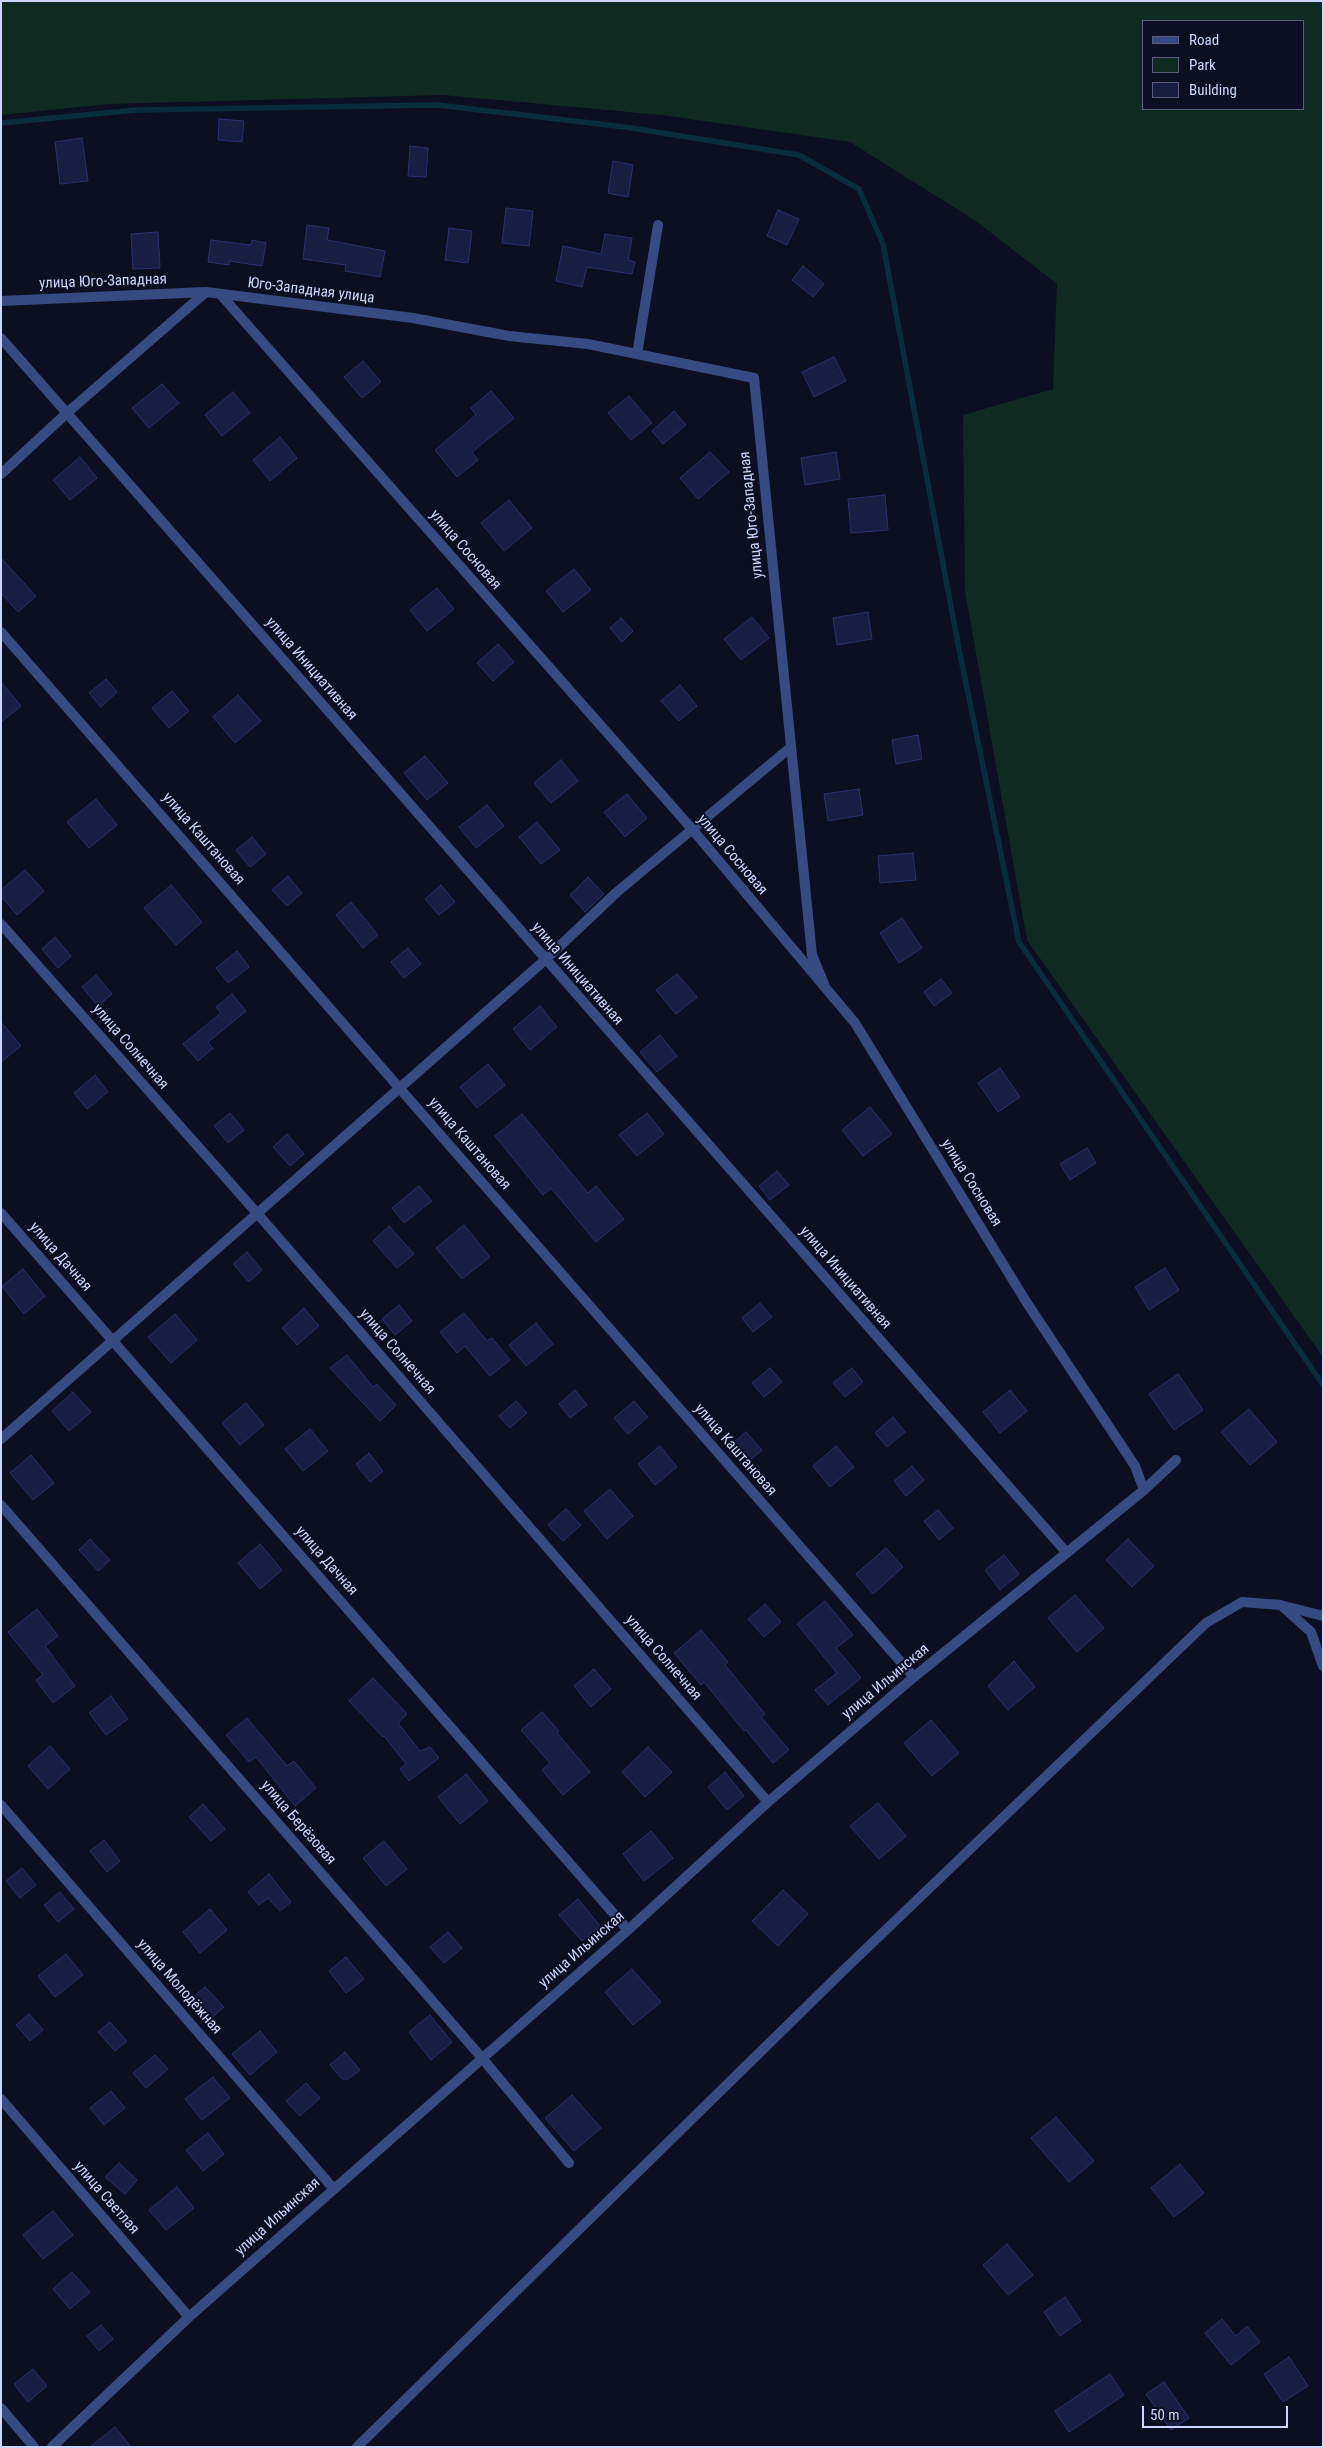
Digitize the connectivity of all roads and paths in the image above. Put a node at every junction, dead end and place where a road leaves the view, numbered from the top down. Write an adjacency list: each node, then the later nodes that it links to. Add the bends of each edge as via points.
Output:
1 (658, 225): 7 (street)
2 (206, 292): 3 (street, Юго-Западная улица); 4 (street, улица Юго-Западная); 8 (street)
3 (221, 295): 5 (street, Юго-Западная улица); 12 (street, улица Сосновая)
4 (1, 301)
5 (412, 318): 7 (street, улица Юго-Западная)
6 (1, 338): 8 (street, улица Инициативная)
7 (637, 354): 11 (street, улица Юго-Западная, via 754,378)
8 (68, 412): 9 (street); 14 (street, улица Инициативная)
9 (1, 474)
10 (1, 632): 16 (street, улица Каштановая)
11 (791, 747): 12 (street); 15 (street, улица Юго-Западная, via 812,955)
12 (692, 829): 14 (street, via 617,892); 15 (street, улица Сосновая)
13 (1, 924): 17 (street, улица Солнечная)
14 (545, 960): 16 (street); 24 (street, улица Инициативная)
15 (827, 992): 22 (street, улица Сосновая, via 855,1023 1027,1303 1135,1466)
16 (400, 1088): 17 (street); 28 (street, улица Каштановая)
17 (256, 1212): 19 (street); 29 (street, улица Солнечная)
18 (1, 1213): 19 (street, улица Дачная)
19 (113, 1339): 20 (street); 31 (street, улица Дачная)
20 (1, 1438)
21 (1176, 1460): 22 (street, улица Ильинская)
22 (1144, 1490): 24 (street, улица Ильинская)
23 (1, 1505): 32 (street, улица Берёзовая)
24 (1067, 1553): 28 (street, улица Ильинская)
25 (1281, 1605): 26 (street); 27 (street, via 1311,1632); 40 (street, via 1242,1602 1206,1623 846,1968)
26 (1323, 1616)
27 (1323, 1666)
28 (914, 1678): 29 (street, улица Ильинская)
29 (768, 1802): 31 (street, улица Ильинская)
30 (1, 1805): 35 (street, улица Молодёжная)
31 (628, 1930): 32 (street, улица Ильинская)
32 (482, 2058): 34 (street, улица Берёзовая); 35 (street, улица Ильинская)
33 (1, 2099): 36 (street, улица Светлая)
34 (569, 2163)
35 (333, 2188): 36 (street, улица Ильинская)
36 (189, 2316): 39 (street, улица Ильинская)
37 (1, 2408): 38 (street)
38 (34, 2447)
39 (52, 2447)
40 (357, 2447)

